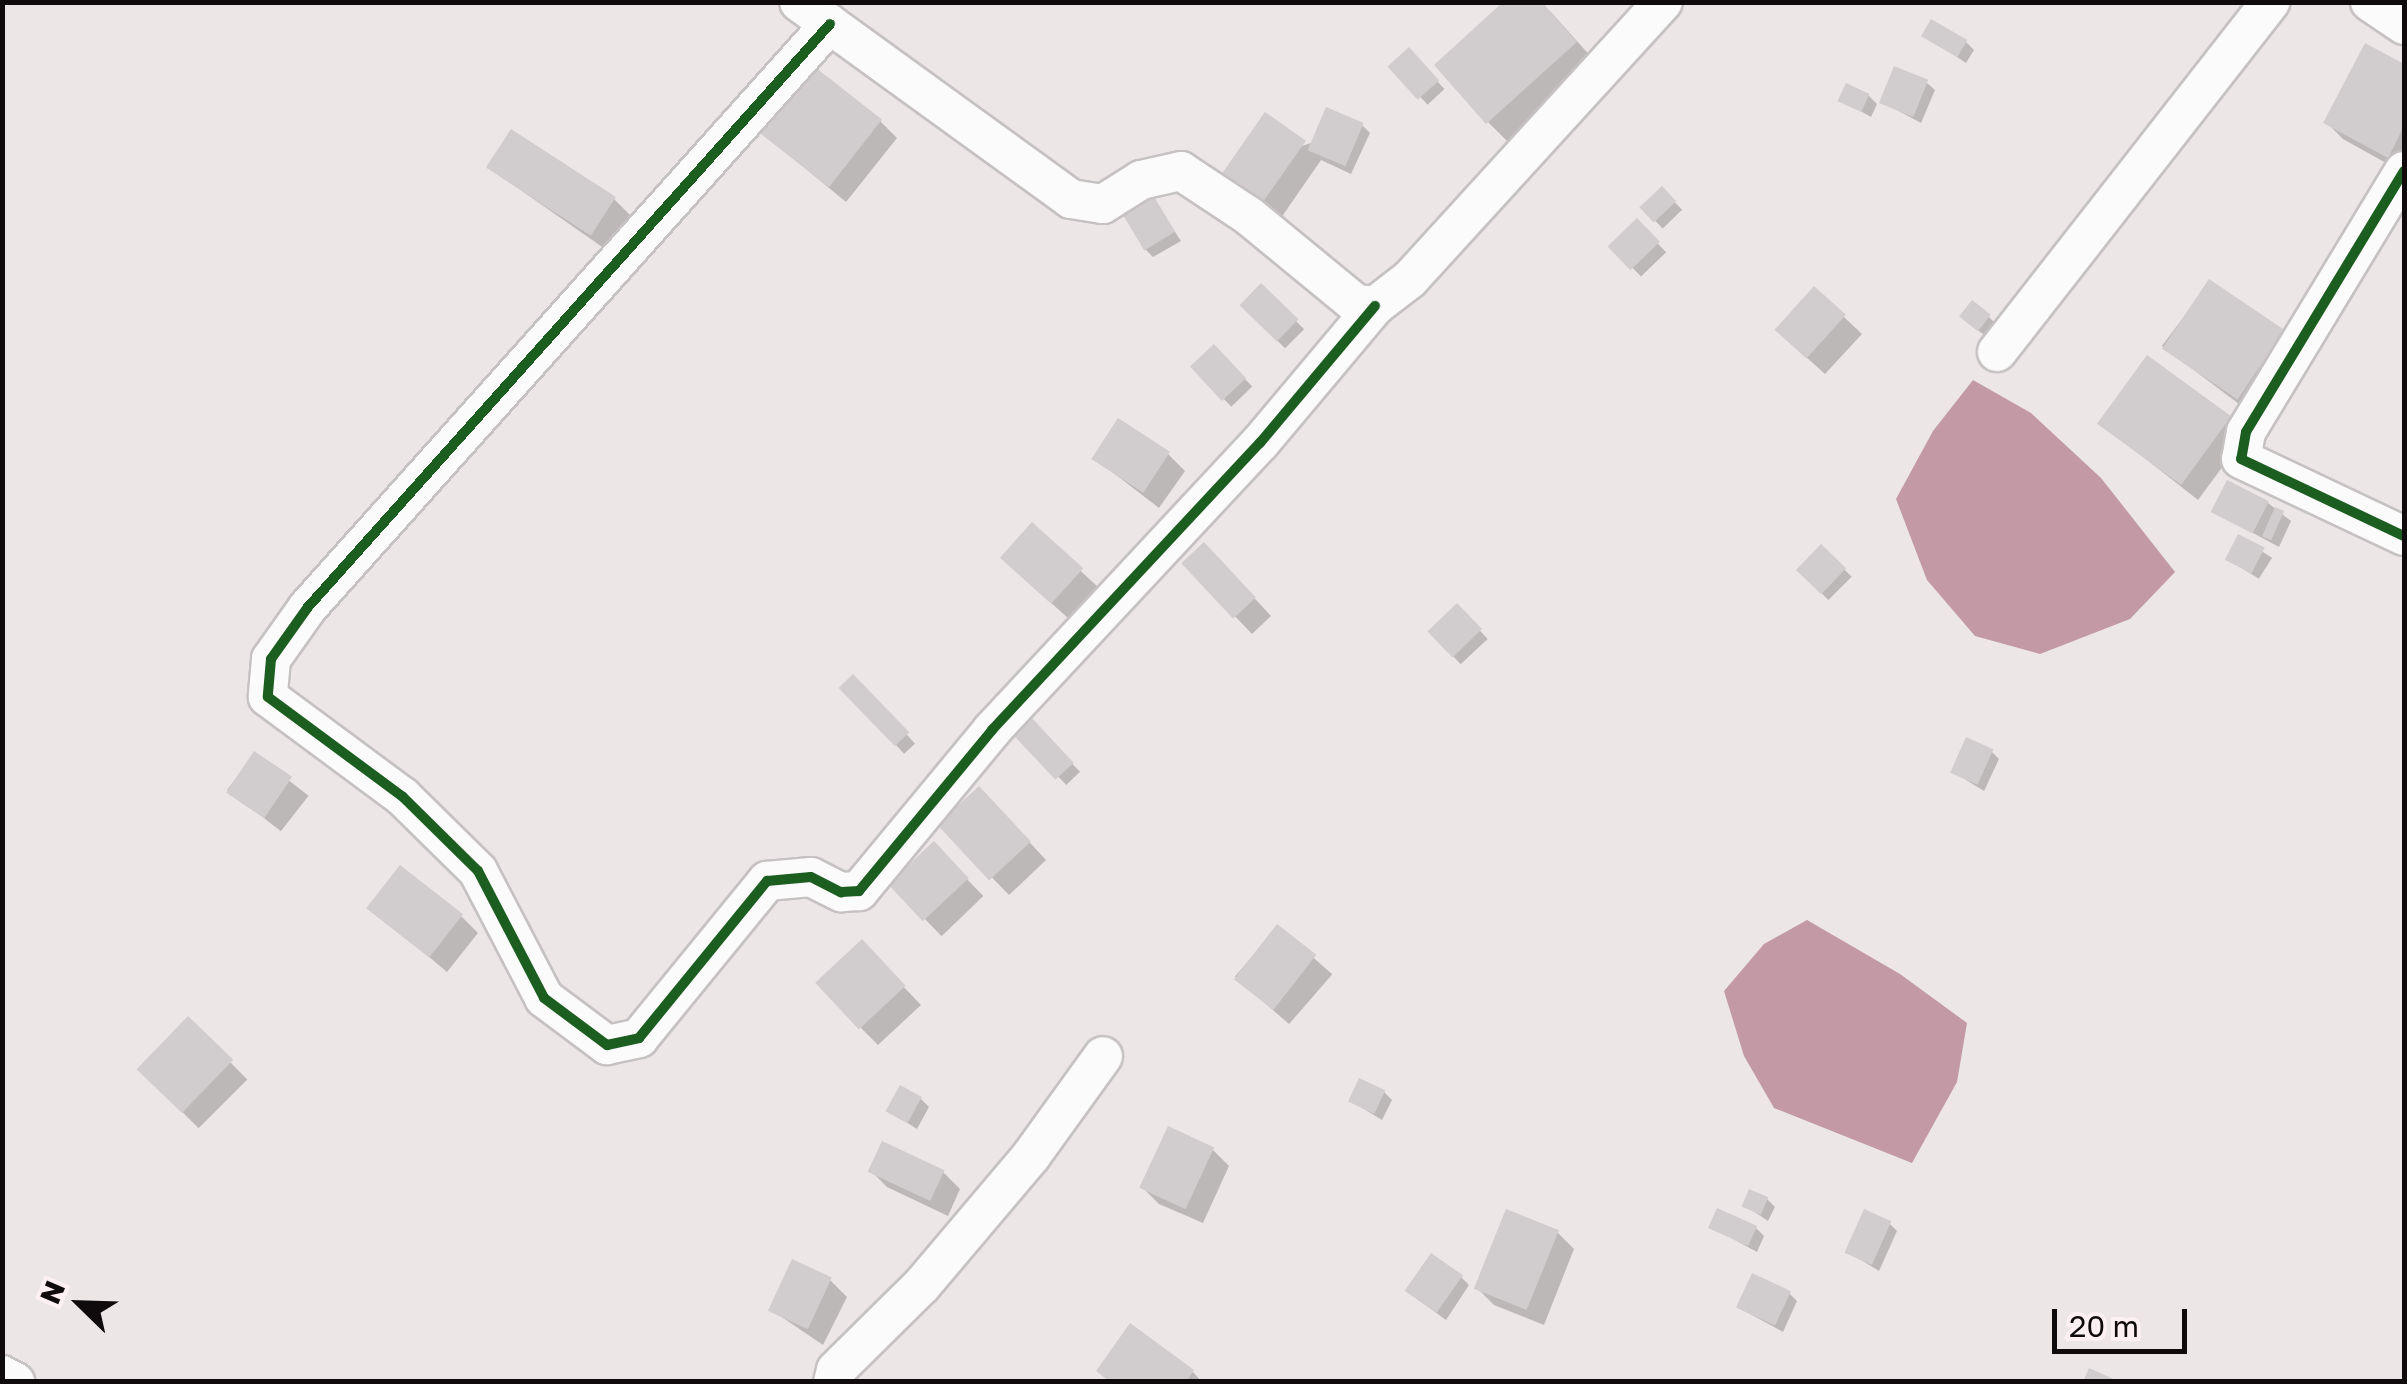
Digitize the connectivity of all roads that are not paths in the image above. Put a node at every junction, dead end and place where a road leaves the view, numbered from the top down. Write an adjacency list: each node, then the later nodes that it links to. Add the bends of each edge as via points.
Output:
1 (799, 2): 5 (street)
2 (1663, 2): 8 (street, via 1410,279)
3 (2270, 2): 9 (street)
4 (2370, 2): 6 (street)
5 (830, 24): 8 (street, via 1071,199 1103,204 1140,180 1180,171 1249,216 1356,304); 8 (street, via 322,592 271,659 268,698 404,797 478,870 544,998 607,1044 639,1038 767,881 811,877 841,892 859,891 992,730 1260,443)
6 (2404, 25)
7 (2404, 171): 10 (street, via 2246,432 2241,458)
8 (1375, 306)
9 (1997, 352)
10 (2404, 536)
11 (1103, 1056): 14 (street, via 1018,1170 922,1284 836,1370)
12 (2, 1374): 13 (street)
13 (15, 1382)
14 (833, 1382)

